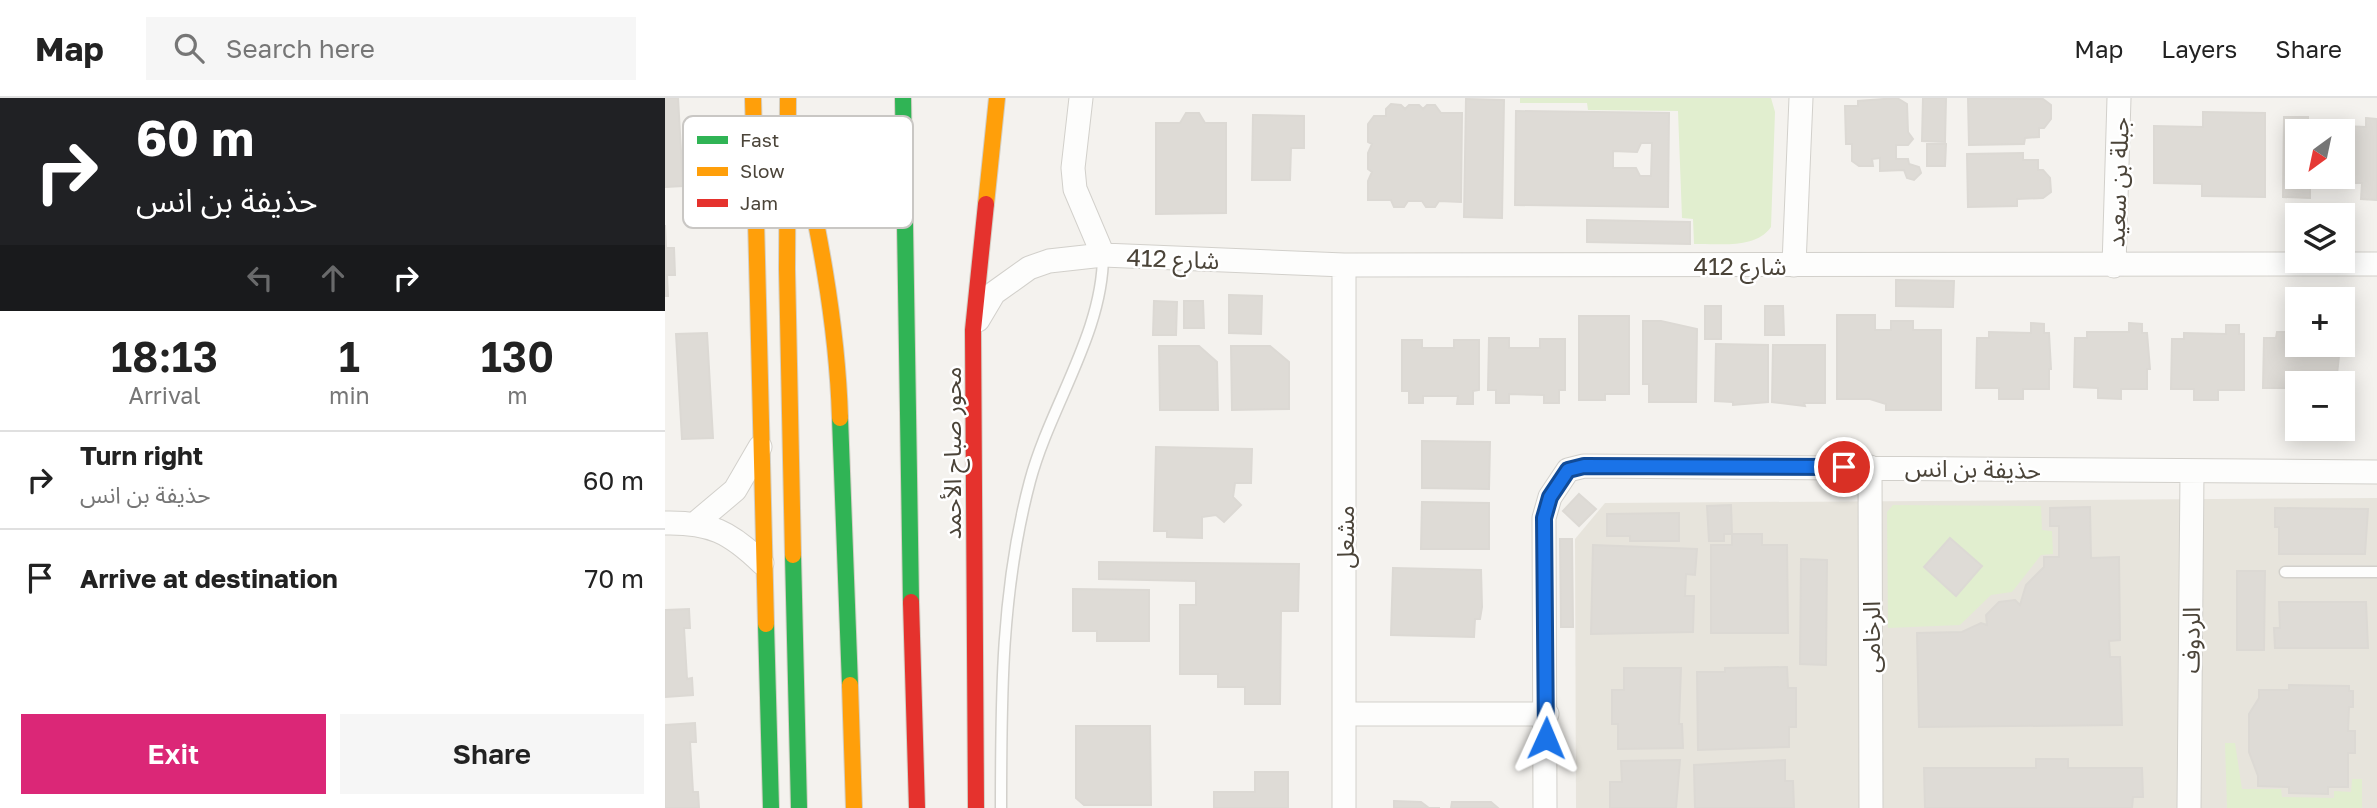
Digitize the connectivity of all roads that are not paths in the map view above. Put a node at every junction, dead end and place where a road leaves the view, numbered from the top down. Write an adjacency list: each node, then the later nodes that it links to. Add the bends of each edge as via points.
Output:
1 (753, 98): 8 (main road)
2 (788, 98): 9 (main road); 10 (main road)
3 (903, 98): 11 (main road, محور صباح الأحمد)
4 (997, 98): 21 (main road, محور صباح الأحمد)
5 (1081, 98): 16 (street, شارع 412, via 1075,188)
6 (1801, 98): 19 (street)
7 (2119, 98): 20 (street, جبلة بن سعيد)
8 (753, 116)
9 (788, 116)
10 (793, 116)
11 (903, 116)
12 (756, 228): 22 (main road)
13 (787, 228): 34 (main road)
14 (819, 228): 35 (main road, via 838,359)
15 (905, 228): 36 (main road, محور صباح الأحمد)
16 (1103, 255): 18 (street, شارع 412); 21 (street, شارع 412, via 1029,268 994,293); 38 (lane, via 1103,281 1031,478 1009,570 1001,690)
17 (2377, 264): 20 (street, شارع 412)
18 (1344, 265): 19 (street, شارع 412); 31 (street, مشعل)
19 (1794, 265): 20 (street, شارع 412)
20 (2115, 266)
21 (973, 330): 37 (main road, محور صباح الأحمد)
22 (761, 447): 26 (street, via 735,490); 28 (main road)
23 (1870, 467): 24 (street, حذيفة بن انس); 32 (street, حذيفة بن انس, via 1584,466 1568,470 1555,487 1544,518); 41 (street, الرخامى)
24 (2192, 472): 25 (street, حذيفة بن انس); 42 (street, الردوف)
25 (2377, 472)
26 (697, 522): 27 (street); 28 (street, via 731,537)
27 (665, 523)
28 (762, 563): 33 (main road)
29 (2285, 572): 30 (lane)
30 (2377, 572)
31 (1345, 714): 32 (street); 39 (street, مشعل)
32 (1547, 714): 40 (street, حذيفة بن انس)
33 (771, 808)
34 (799, 808)
35 (854, 808)
36 (917, 808)
37 (976, 808)
38 (1001, 808)
39 (1344, 808)
40 (1545, 808)
41 (1871, 808)
42 (2189, 808)

